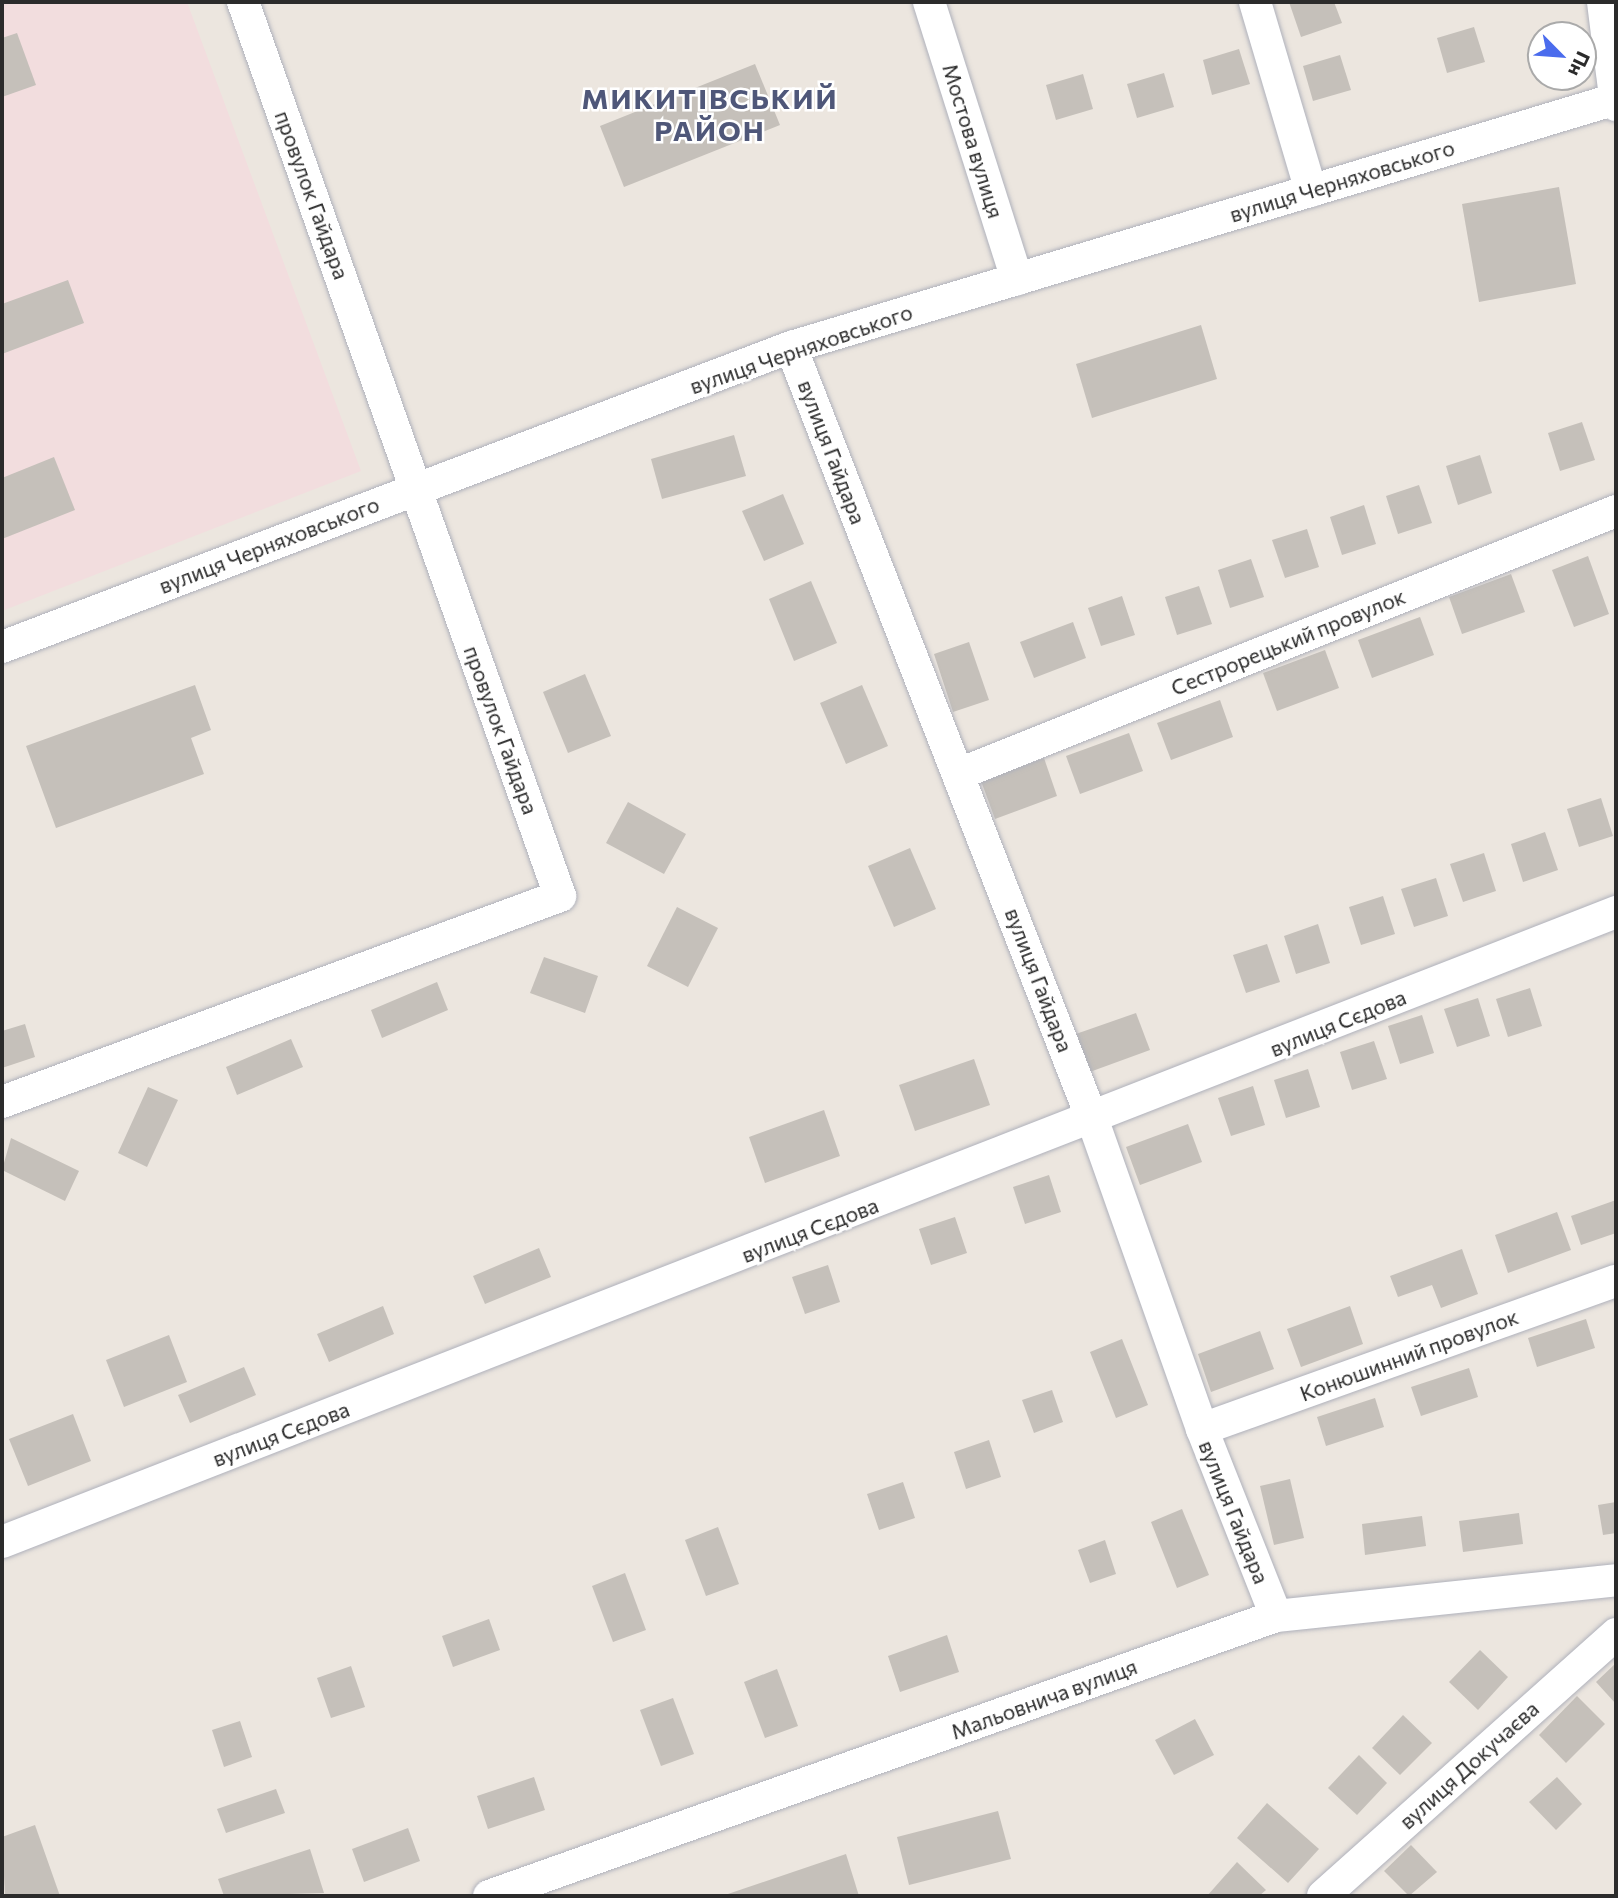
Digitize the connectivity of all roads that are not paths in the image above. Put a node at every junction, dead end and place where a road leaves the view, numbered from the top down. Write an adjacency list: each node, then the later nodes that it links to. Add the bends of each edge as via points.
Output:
1 (243, 2): 10 (street, провулок Гайдара)
2 (929, 2): 8 (street, Мостова вулиця)
3 (1255, 2): 7 (street)
4 (1603, 2): 5 (street)
5 (1616, 99): 6 (street); 7 (street, вулиця Черняховського)
6 (1616, 105)
7 (1311, 191): 8 (street, вулиця Черняховського)
8 (1017, 279): 9 (street, вулиця Черняховського)
9 (791, 347): 10 (street, вулиця Черняховського); 13 (street, вулиця Гайдара)
10 (416, 489): 12 (street, вулиця Черняховського); 15 (street, провулок Гайдара, via 560,896)
11 (1616, 511): 13 (street, Сестрорецький провулок)
12 (2, 647)
13 (959, 774): 16 (street, вулиця Гайдара)
14 (1616, 912): 16 (street, вулиця Сєдова)
15 (2, 1102)
16 (1093, 1121): 18 (street, вулиця Гайдара); 19 (street, вулиця Сєдова)
17 (1616, 1281): 18 (street, Конюшинний провулок)
18 (1202, 1429): 21 (street, вулиця Гайдара)
19 (2, 1542)
20 (1616, 1580): 21 (street, Мальовнича вулиця)
21 (1276, 1616): 23 (street, Мальовнича вулиця)
22 (1616, 1634): 24 (street, вулиця Докучаєва)
23 (489, 1896)
24 (1323, 1896)

